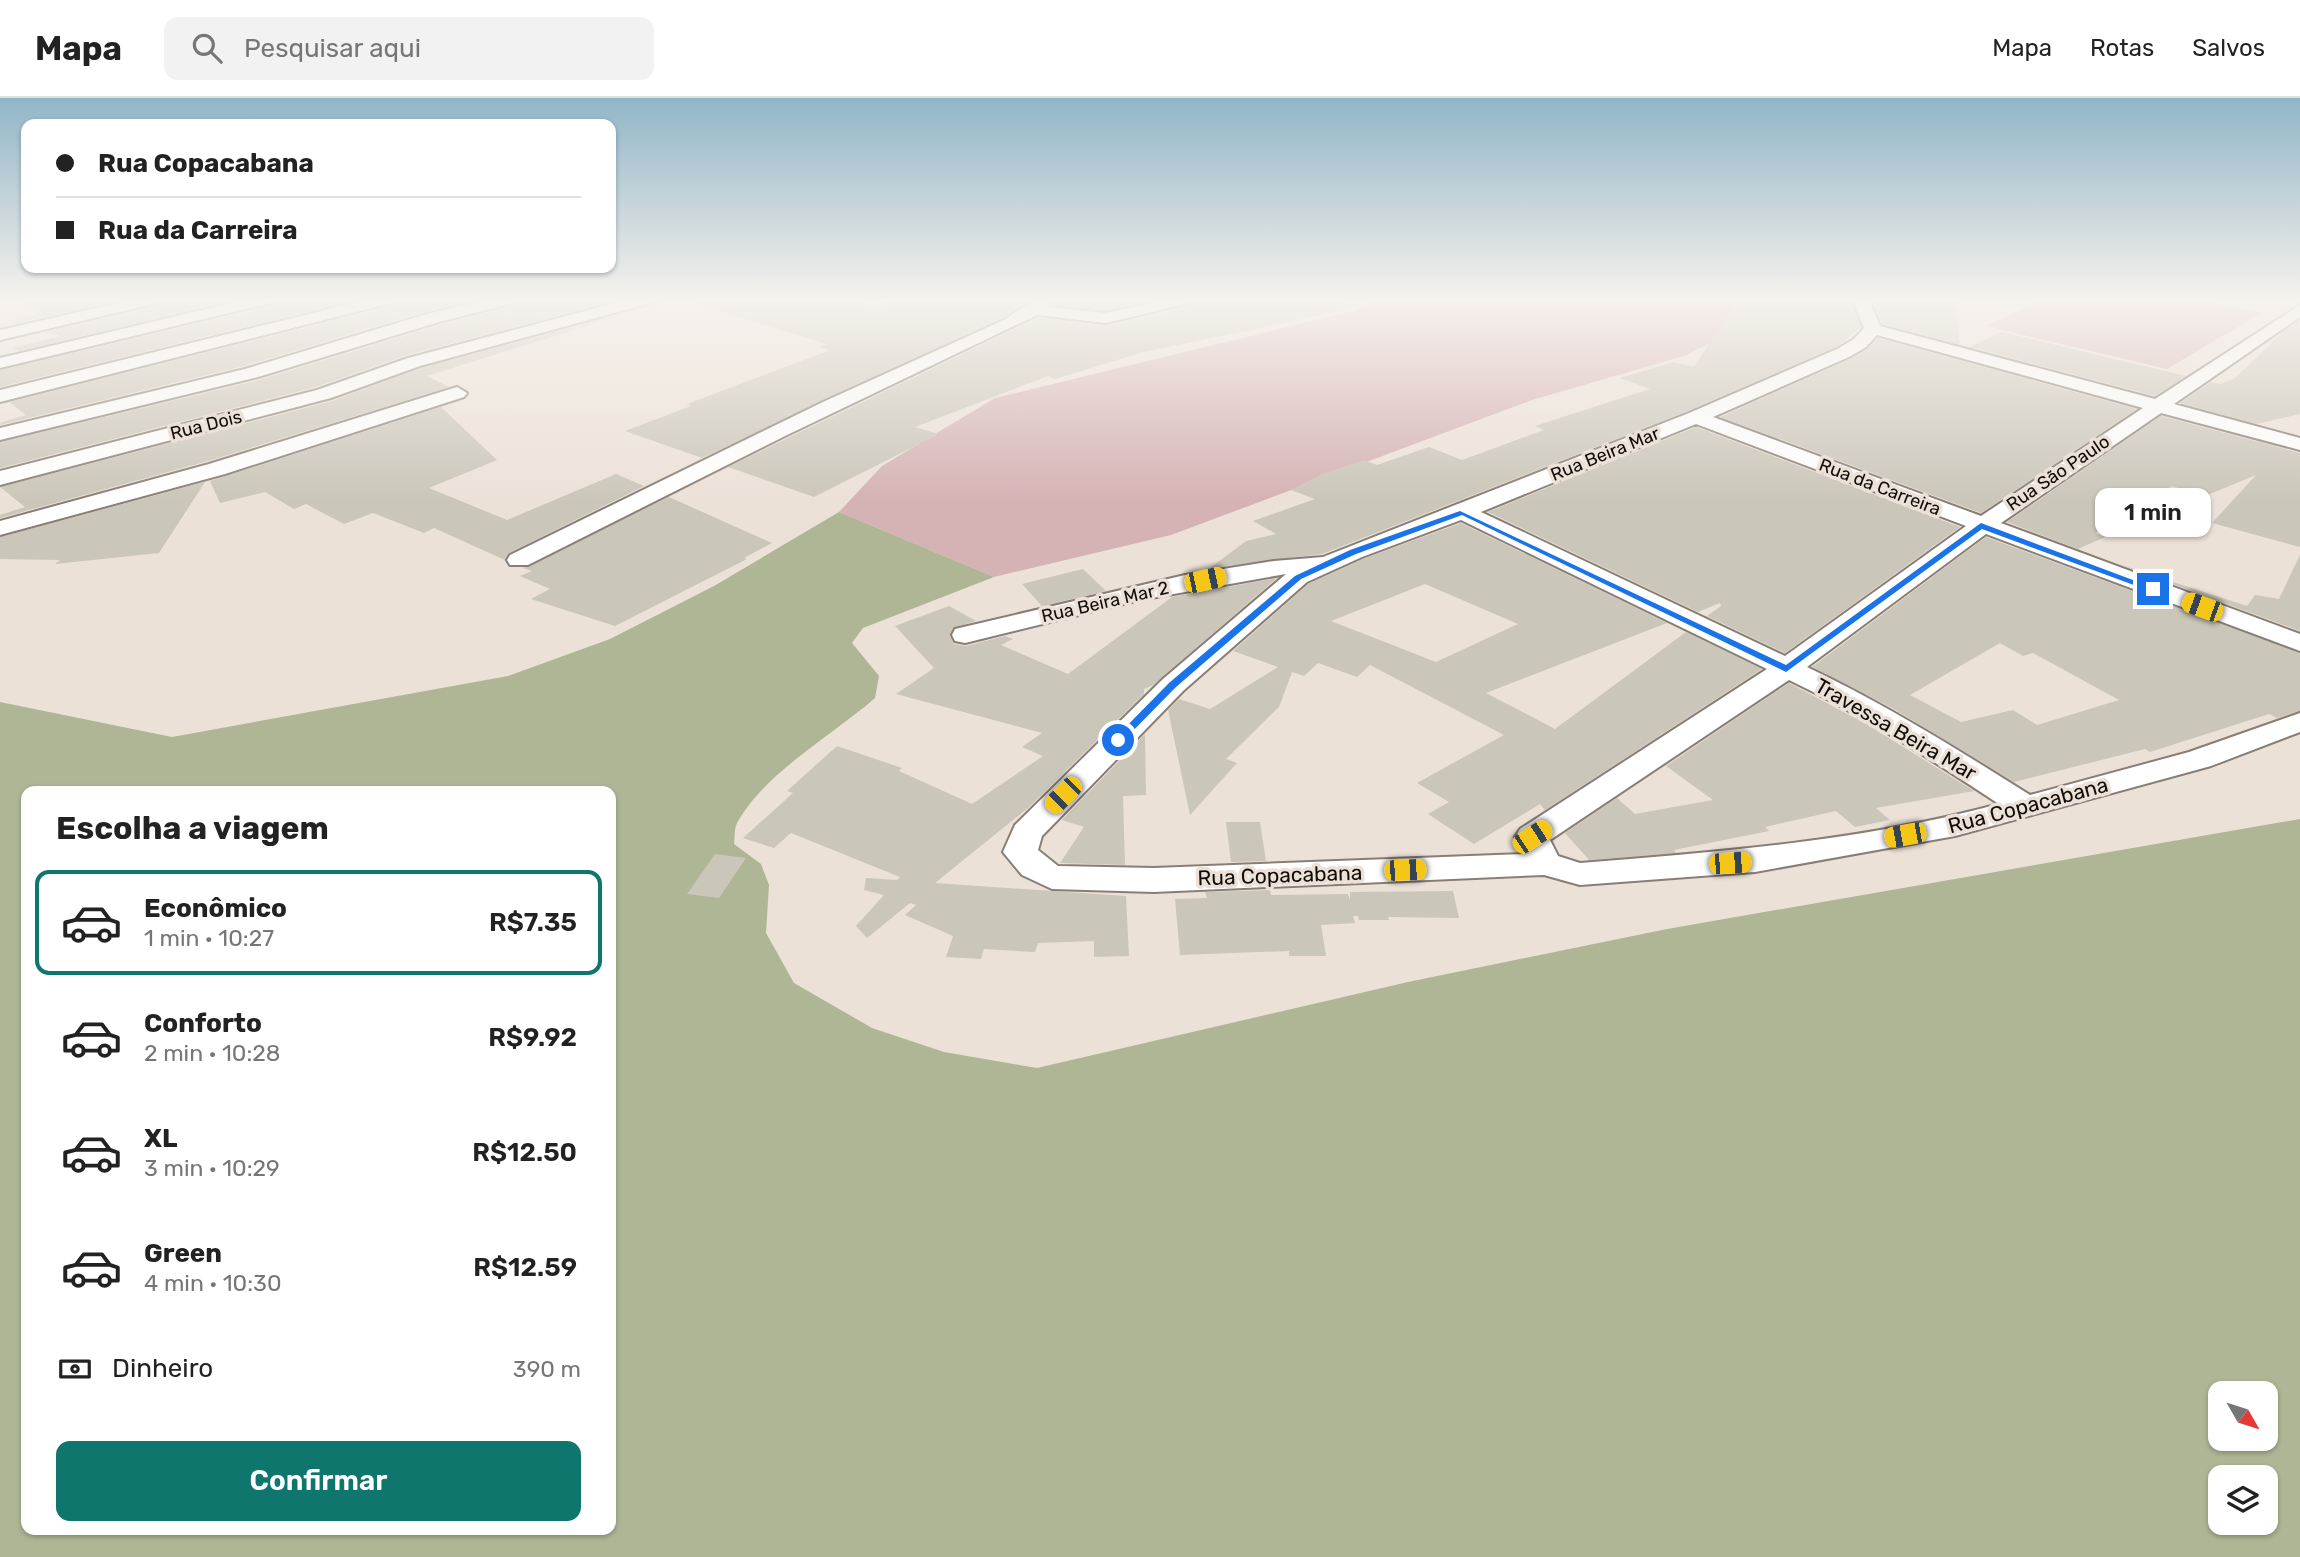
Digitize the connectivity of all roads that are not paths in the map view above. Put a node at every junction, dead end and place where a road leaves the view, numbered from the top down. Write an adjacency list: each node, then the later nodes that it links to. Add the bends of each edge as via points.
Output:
1 (120, 366): 9 (street)
2 (274, 366): 12 (street)
3 (403, 366): 14 (street, Rua Dois, via 324,394)
4 (913, 366): 18 (street)
5 (1813, 366): 11 (street, Rua Beira Mar)
6 (2011, 366): 10 (street)
7 (2216, 366): 10 (street, Rua São Paulo)
8 (457, 393): 17 (street, via 217,468)
9 (0, 396)
10 (2157, 405): 13 (street); 16 (street, Rua São Paulo)
11 (1696, 417): 15 (street, Rua Beira Mar); 16 (street, Rua da Carreira)
12 (0, 434)
13 (2300, 444)
14 (0, 478)
15 (1462, 512): 19 (street, Rua Beira Mar); 23 (street, Travessa Beira Mar)
16 (1981, 526): 22 (street, Rua da Carreira); 23 (street, Rua São Paulo)
17 (0, 528)
18 (519, 560)
19 (1329, 562): 20 (street, Rua Beira Mar); 21 (street, Rua Beira Mar 2, via 1231,574)
20 (1298, 577): 26 (street, Rua Copacabana, via 1173,685 1027,832 1020,852 1052,877 1141,879)
21 (965, 635)
22 (2300, 643)
23 (1786, 669): 25 (street, Travessa Beira Mar, via 1846,696 1917,737); 26 (street, Rua São Paulo, via 1532,837)
24 (2300, 722): 25 (street, Rua Copacabana, via 2200,759)
25 (2023, 806): 26 (street, Rua Copacabana, via 1955,826 1755,861 1580,874)
26 (1545, 864)

